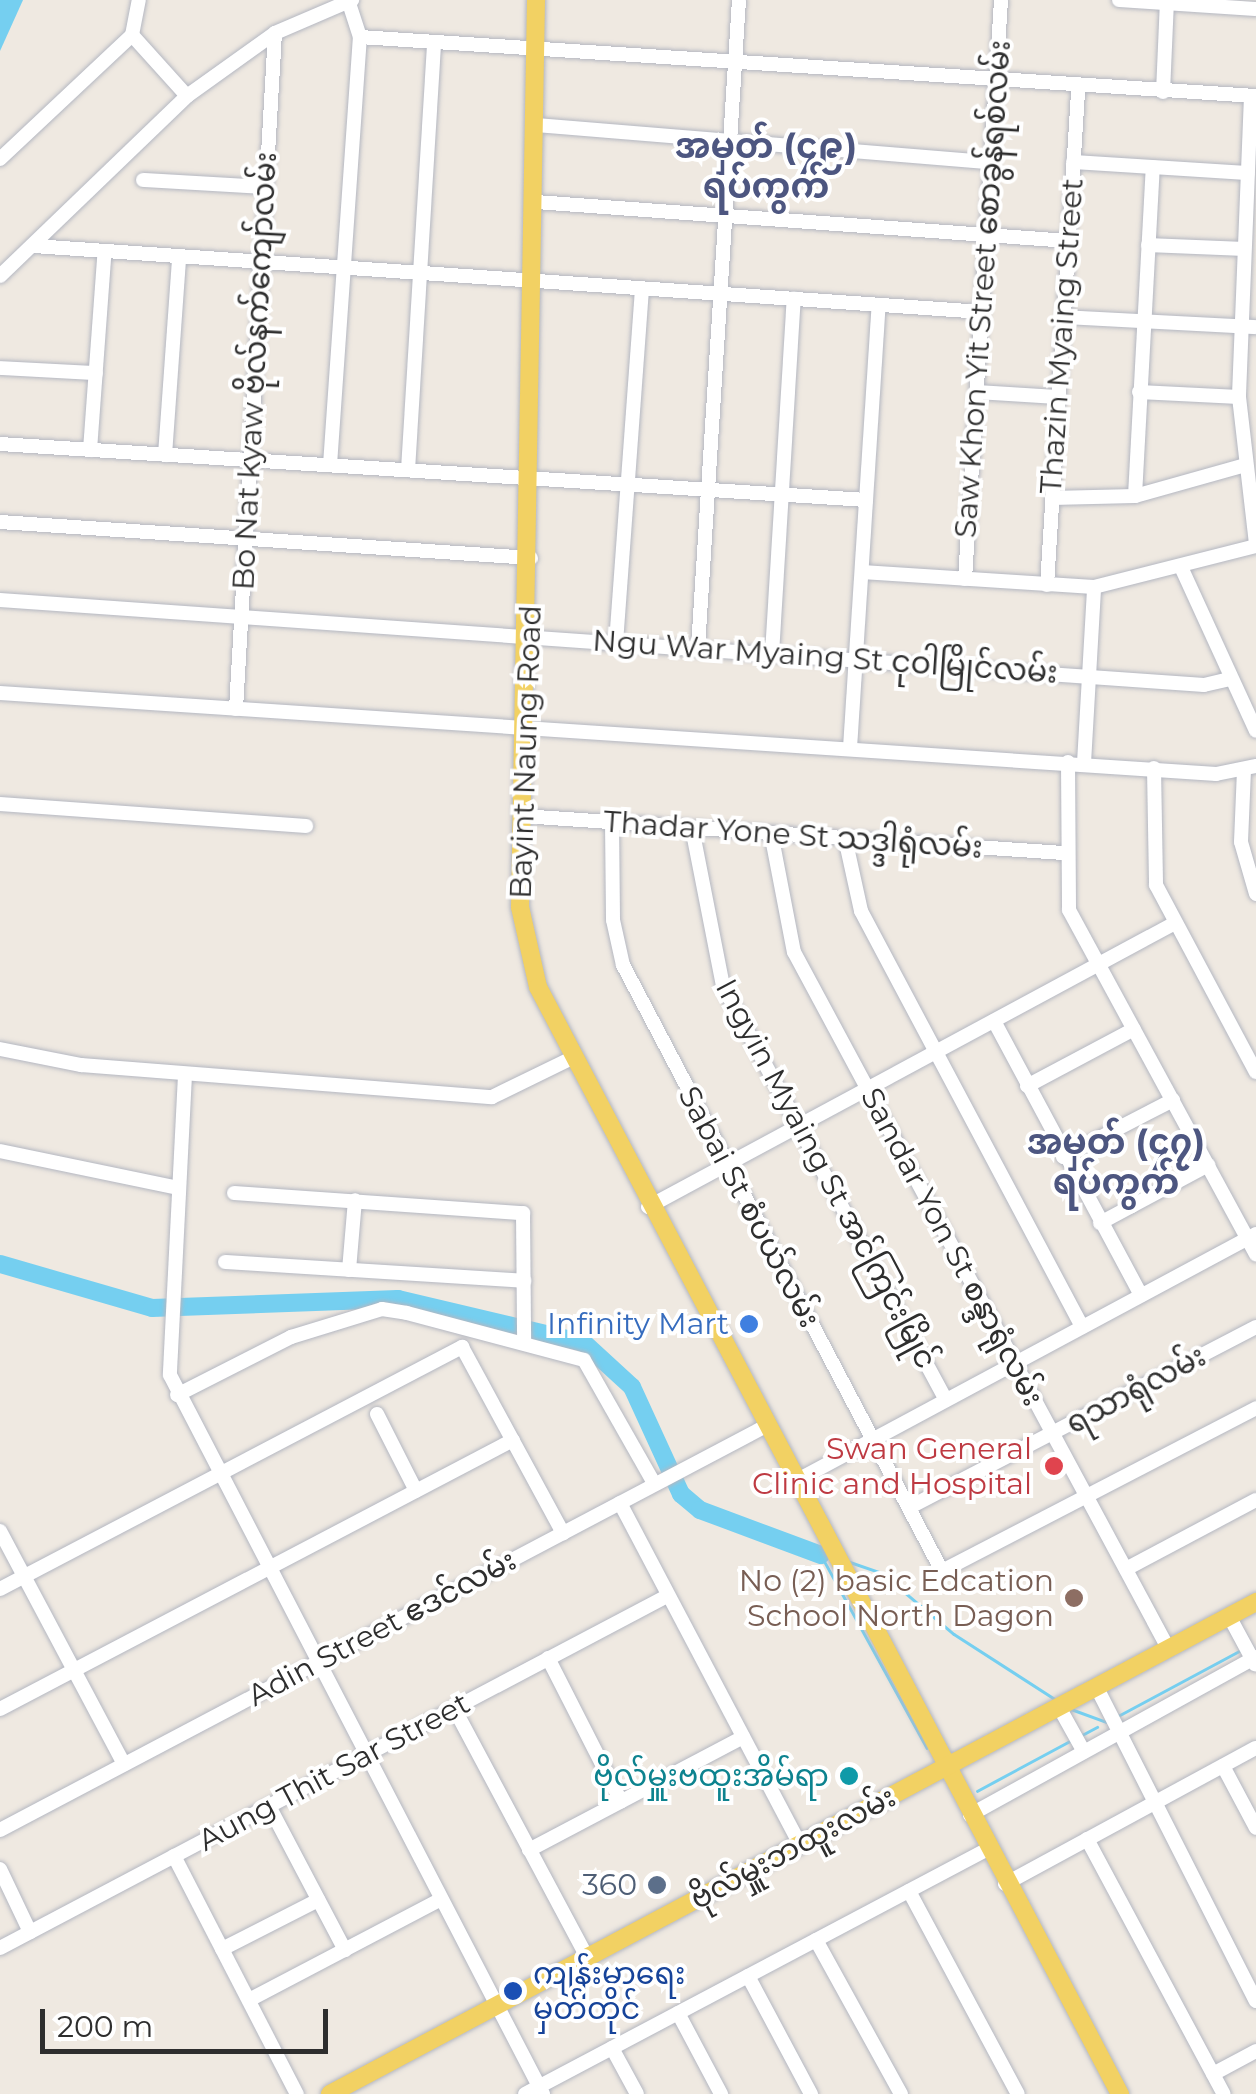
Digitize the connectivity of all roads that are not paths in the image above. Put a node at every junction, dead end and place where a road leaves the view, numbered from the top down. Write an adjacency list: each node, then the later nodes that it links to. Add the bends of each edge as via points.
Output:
1 (139, 0): 10 (street)
2 (536, 0): 13 (main road, Bayint Naung Road)
3 (739, 0): 14 (street)
4 (1002, 0): 15 (street, Saw Khon Yit Street စောခွန်ရစ်လမ်း)
5 (1119, 0): 7 (street)
6 (349, 1): 9 (street); 11 (street)
7 (1167, 2): 8 (street); 17 (street)
8 (1256, 9)
9 (274, 33): 18 (street); 28 (street, Bo Nat kyaw ဗိုလ်နက်ကျော်လမ်း)
10 (132, 35): 18 (street); 22 (street)
11 (360, 37): 12 (street); 39 (street)
12 (434, 42): 13 (street); 41 (street)
13 (537, 47): 14 (street); 20 (main road, Bayint Naung Road)
14 (735, 63): 15 (street); 21 (street)
15 (996, 82): 16 (street); 23 (street, Saw Khon Yit Street စောခွန်ရစ်လမ်း)
16 (1078, 87): 17 (street); 24 (street, Thazin Myaing Street)
17 (1163, 92): 19 (street)
18 (187, 96): 34 (street)
19 (1254, 96): 26 (street)
20 (537, 124): 21 (street); 29 (main road, Bayint Naung Road)
21 (730, 142): 23 (street); 30 (street)
22 (0, 159)
23 (992, 162): 31 (street, Saw Khon Yit Street စောခွန်ရစ်လမ်း)
24 (1073, 162): 25 (street); 32 (street, Thazin Myaing Street)
25 (1153, 167): 26 (street); 33 (street)
26 (1248, 173): 35 (street)
27 (143, 180): 28 (street)
28 (266, 187): 38 (street, Bo Nat kyaw ဗိုလ်နက်ကျော်လမ်း)
29 (536, 202): 30 (street); 42 (main road, Bayint Naung Road)
30 (726, 216): 31 (street); 44 (street)
31 (987, 235): 32 (street); 47 (street, Saw Khon Yit Street စောခွန်ရစ်လမ်း)
32 (1068, 240): 48 (street, Thazin Myaing Street)
33 (1148, 244): 35 (street); 49 (street)
34 (34, 246): 36 (street); 40 (street)
35 (1244, 248): 50 (street)
36 (104, 258): 37 (street); 52 (street)
37 (178, 262): 38 (street); 59 (street)
38 (262, 267): 39 (street); 60 (street, Bo Nat kyaw ဗိုလ်နက်ကျော်လမ်း)
39 (345, 274): 41 (street); 61 (street)
40 (0, 276)
41 (420, 280): 42 (street); 63 (street)
42 (537, 284): 43 (street); 64 (main road, Bayint Naung Road)
43 (642, 290): 44 (street); 65 (street)
44 (720, 294): 45 (street); 66 (street)
45 (794, 299): 46 (street); 67 (street)
46 (879, 305): 47 (street); 70 (street)
47 (982, 312): 53 (street, Saw Khon Yit Street စောခွန်ရစ်လမ်း)
48 (1063, 316): 49 (street); 55 (street, Thazin Myaing Street)
49 (1144, 321): 50 (street); 54 (street)
50 (1248, 326): 56 (street)
51 (0, 368): 52 (street)
52 (96, 373): 58 (street)
53 (977, 392): 55 (street); 77 (street, Saw Khon Yit Street စောခွန်ရစ်လမ်း)
54 (1140, 392): 56 (street); 68 (street)
55 (1058, 396): 69 (street, Thazin Myaing Street)
56 (1239, 398): 62 (street)
57 (0, 444): 58 (street)
58 (90, 450): 59 (street)
59 (164, 454): 60 (street)
60 (250, 460): 61 (street); 72 (street, Bo Nat kyaw ဗိုလ်နက်ကျော်လမ်း)
61 (330, 465): 63 (street)
62 (1242, 466): 68 (street); 73 (street)
63 (408, 470): 64 (street)
64 (532, 478): 65 (street); 74 (main road, Bayint Naung Road)
65 (627, 484): 66 (street); 83 (street)
66 (708, 490): 67 (street); 84 (street)
67 (782, 494): 70 (street); 85 (street)
68 (1136, 496): 69 (street)
69 (1052, 498): 78 (street, Thazin Myaing Street)
70 (866, 500): 76 (street)
71 (0, 522): 72 (street)
72 (246, 538): 74 (street); 81 (street, Bo Nat kyaw ဗိုလ်နက်ကျော်လမ်း)
73 (1256, 545): 75 (street)
74 (531, 558): 82 (main road, Bayint Naung Road)
75 (1181, 567): 79 (street); 88 (street)
76 (862, 572): 77 (street); 86 (street)
77 (965, 579): 78 (street)
78 (1047, 585): 79 (street)
79 (1094, 586): 87 (street)
80 (0, 600): 81 (street, Ngu War Myaing St ငုဝါမြိုင်လမ်း)
81 (241, 616): 82 (street, Ngu War Myaing St ငုဝါမြိုင်လမ်း); 90 (street, Bo Nat kyaw ဗိုလ်နက်ကျော်လမ်း)
82 (530, 636): 83 (street, Ngu War Myaing St ငုဝါမြိုင်လမ်း); 91 (main road, Bayint Naung Road)
83 (616, 642): 84 (street, Ngu War Myaing St ငုဝါမြိုင်လမ်း)
84 (698, 648): 85 (street, Ngu War Myaing St ငုဝါမြိုင်လမ်း)
85 (772, 654): 86 (street, Ngu War Myaing St ငုဝါမြိုင်လမ်း)
86 (856, 660): 87 (street, Ngu War Myaing St ငုဝါမြိုင်လမ်း); 93 (street)
87 (1087, 676): 88 (street, Ngu War Myaing St ငုဝါမြိုင်လမ်း); 94 (street)
88 (1230, 679): 92 (street)
89 (0, 693): 90 (street)
90 (236, 709): 91 (street)
91 (527, 728): 93 (street); 98 (main road, Bayint Naung Road)
92 (1256, 732)
93 (850, 748): 94 (street)
94 (1076, 763): 95 (street); 104 (street)
95 (1154, 768): 96 (street); 107 (street, via 1156,884)
96 (1250, 768): 105 (street)
97 (0, 804): 100 (street)
98 (522, 816): 99 (street, Thadar Yone St သဒ္ဒါရုံလမ်း); 113 (main road, Bayint Naung Road, via 520,908 538,987)
99 (612, 822): 101 (street, Thadar Yone St သဒ္ဒါရုံလမ်း); 123 (street, Sabai St စံပယ်လမ်း, via 612,920 623,965)
100 (306, 826)
101 (692, 828): 102 (street, Thadar Yone St သဒ္ဒါရုံလမ်း); 119 (street, Ingyin Myaing St အင်ကြင်းမြိုင်, via 723,986)
102 (771, 833): 103 (street, Thadar Yone St သဒ္ဒါရုံလမ်း); 117 (street, Sandar Yon St စန္ဒာရုံလမ်း, via 794,952)
103 (846, 838): 104 (street, Thadar Yone St သဒ္ဒါရုံလမ်း); 112 (street, via 860,912)
104 (1064, 854): 108 (street, via 1065,898)
105 (1252, 872): 106 (street)
106 (1256, 894)
107 (1175, 923): 108 (street); 114 (street)
108 (1098, 964): 109 (street); 110 (street)
109 (994, 1021): 112 (street); 116 (street)
110 (1134, 1030): 116 (street); 118 (street)
111 (0, 1050): 115 (street)
112 (933, 1051): 117 (street); 136 (street)
113 (568, 1060): 115 (street, via 492,1097); 127 (main road, Bayint Naung Road)
114 (1256, 1072)
115 (185, 1075): 124 (street)
116 (1027, 1086): 121 (street)
117 (866, 1087): 119 (street); 138 (street, Sandar Yon St စန္ဒာရုံလမ်း)
118 (1173, 1100): 121 (street); 122 (street)
119 (797, 1126): 123 (street); 140 (street, Ingyin Myaing St အင်ကြင်းမြိုင်)
120 (0, 1152): 124 (street)
121 (1063, 1157): 128 (street)
122 (1208, 1165): 128 (street); 129 (street)
123 (724, 1166): 127 (street); 145 (street, Sabai St စံပယ်လမ်း)
124 (178, 1188): 139 (street, via 166,1324)
125 (234, 1193): 126 (street)
126 (354, 1200): 132 (street); 133 (street, via 523,1213)
127 (648, 1207): 143 (main road, Bayint Naung Road)
128 (1100, 1223): 134 (street)
129 (1252, 1236): 130 (street); 134 (street)
130 (1256, 1254)
131 (225, 1262): 132 (street)
132 (349, 1270): 133 (street)
133 (524, 1281): 135 (street)
134 (1141, 1295): 136 (street)
135 (524, 1327): 139 (street, via 382,1309 291,1337); 148 (street, via 596,1373)
136 (1082, 1327): 138 (street)
137 (1256, 1327): 144 (street, ရသာရုံလမ်း)
138 (1015, 1363): 140 (street); 144 (street, Sandar Yon St စန္ဒာရုံလမ်း)
139 (177, 1394): 147 (street)
140 (946, 1400): 145 (street)
141 (1256, 1408): 151 (street)
142 (377, 1414): 150 (street)
143 (764, 1427): 148 (street, Adin Street ဧဒင်လမ်း); 149 (main road, Bayint Naung Road)
144 (1053, 1434): 151 (street, Sandar Yon St စန္ဒာရုံလမ်း); 154 (street, ရသာရုံလမ်း)
145 (874, 1439): 149 (street); 154 (street, Sabai St စံပယ်လမ်း)
146 (513, 1440): 147 (street, via 462,1347); 150 (street); 156 (street)
147 (218, 1476): 157 (street); 159 (street)
148 (659, 1481): 153 (street, Adin Street ဧဒင်လမ်း)
149 (794, 1482): 180 (main road, Bayint Naung Road)
150 (416, 1491): 157 (street)
151 (1088, 1500): 154 (street, Sabai St စံပယ်လမ်း, via 946,1574); 158 (street, Sandar Yon St စန္ဒာရုံလမ်း)
152 (1256, 1500): 158 (street)
153 (620, 1503): 156 (street, Adin Street ဧဒင်လမ်း); 161 (street)
154 (910, 1507)
155 (0, 1531): 159 (street)
156 (562, 1533): 167 (street, Adin Street ဧဒင်လမ်း)
157 (267, 1569): 167 (street); 168 (street)
158 (1126, 1569): 164 (street, Sandar Yon St စန္ဒာရုံလမ်း)
159 (24, 1576): 160 (street); 168 (street)
160 (0, 1588)
161 (667, 1596): 165 (street, Aung Thit Sar Street); 174 (street)
162 (1256, 1602): 163 (main road, ဗိုလ်မှူးဘထူးလမ်း)
163 (1229, 1616): 164 (main road, ဗိုလ်မှူးဘထူးလမ်း); 166 (street)
164 (1168, 1648): 169 (main road, ဗိုလ်မှူးဘထူးလမ်း)
165 (548, 1658): 170 (street, Aung Thit Sar Street); 181 (street)
166 (1255, 1661): 173 (street)
167 (314, 1664): 177 (street); 178 (street, Adin Street ဧဒင်လမ်း)
168 (74, 1671): 171 (street); 178 (street)
169 (1100, 1695): 172 (main road, ဗိုလ်မှူးဘထူးလမ်း); 173 (street)
170 (454, 1708): 177 (street, Aung Thit Sar Street); 189 (street)
171 (0, 1709)
172 (1062, 1713): 176 (street); 180 (main road, ဗိုလ်မှူးဘထူးလမ်း)
173 (1116, 1728): 176 (street); 182 (street)
174 (743, 1738): 181 (street); 188 (street)
175 (1256, 1748): 179 (street)
176 (1082, 1749): 184 (street)
177 (362, 1757): 183 (street, Aung Thit Sar Street); 196 (street)
178 (124, 1764): 186 (street, Adin Street ဧဒင်လမ်း)
179 (1222, 1766): 182 (street); 185 (street)
180 (944, 1767): 184 (main road, Bayint Naung Road); 188 (main road, ဗိုလ်မှူးဘထူးလမ်း)
181 (621, 1802): 189 (street)
182 (1156, 1802): 187 (street); 204 (street)
183 (269, 1806): 191 (street, Aung Thit Sar Street); 195 (street)
184 (970, 1814): 190 (main road, Bayint Naung Road)
185 (1256, 1828)
186 (0, 1830)
187 (1087, 1840): 193 (street); 212 (street)
188 (800, 1844): 202 (main road, ဗိုလ်မှူးဘထူးလမ်း)
189 (530, 1850): 202 (street)
190 (988, 1850): 193 (main road, Bayint Naung Road); 194 (street)
191 (174, 1856): 197 (street, Aung Thit Sar Street); 200 (street)
192 (0, 1870): 197 (street)
193 (1005, 1884): 221 (main road, Bayint Naung Road)
194 (909, 1891): 198 (street); 220 (street)
195 (318, 1900): 200 (street); 201 (street)
196 (441, 1900): 201 (street); 208 (street)
197 (30, 1932): 199 (street, Aung Thit Sar Street)
198 (816, 1940): 205 (street); 219 (street)
199 (0, 1948)
200 (222, 1949): 206 (street)
201 (345, 1950): 206 (street)
202 (588, 1959): 208 (main road, ဗိုလ်မှူးဘထူးလမ်း)
203 (1256, 1966): 204 (street)
204 (1241, 1974): 207 (street)
205 (748, 1976): 209 (street); 218 (street)
206 (249, 2000): 214 (street)
207 (1256, 2001)
208 (495, 2009): 213 (street); 215 (main road, ဗိုလ်မှူးဘထူးလမ်း)
209 (678, 2014): 210 (street); 217 (street)
210 (612, 2048): 213 (street); 216 (street)
211 (1256, 2051): 212 (street)
212 (1213, 2074): 222 (street)
213 (536, 2092)
214 (297, 2094)
215 (330, 2094)
216 (637, 2094)
217 (721, 2094)
218 (811, 2094)
219 (901, 2094)
220 (1018, 2094)
221 (1120, 2094)
222 (1224, 2094)

